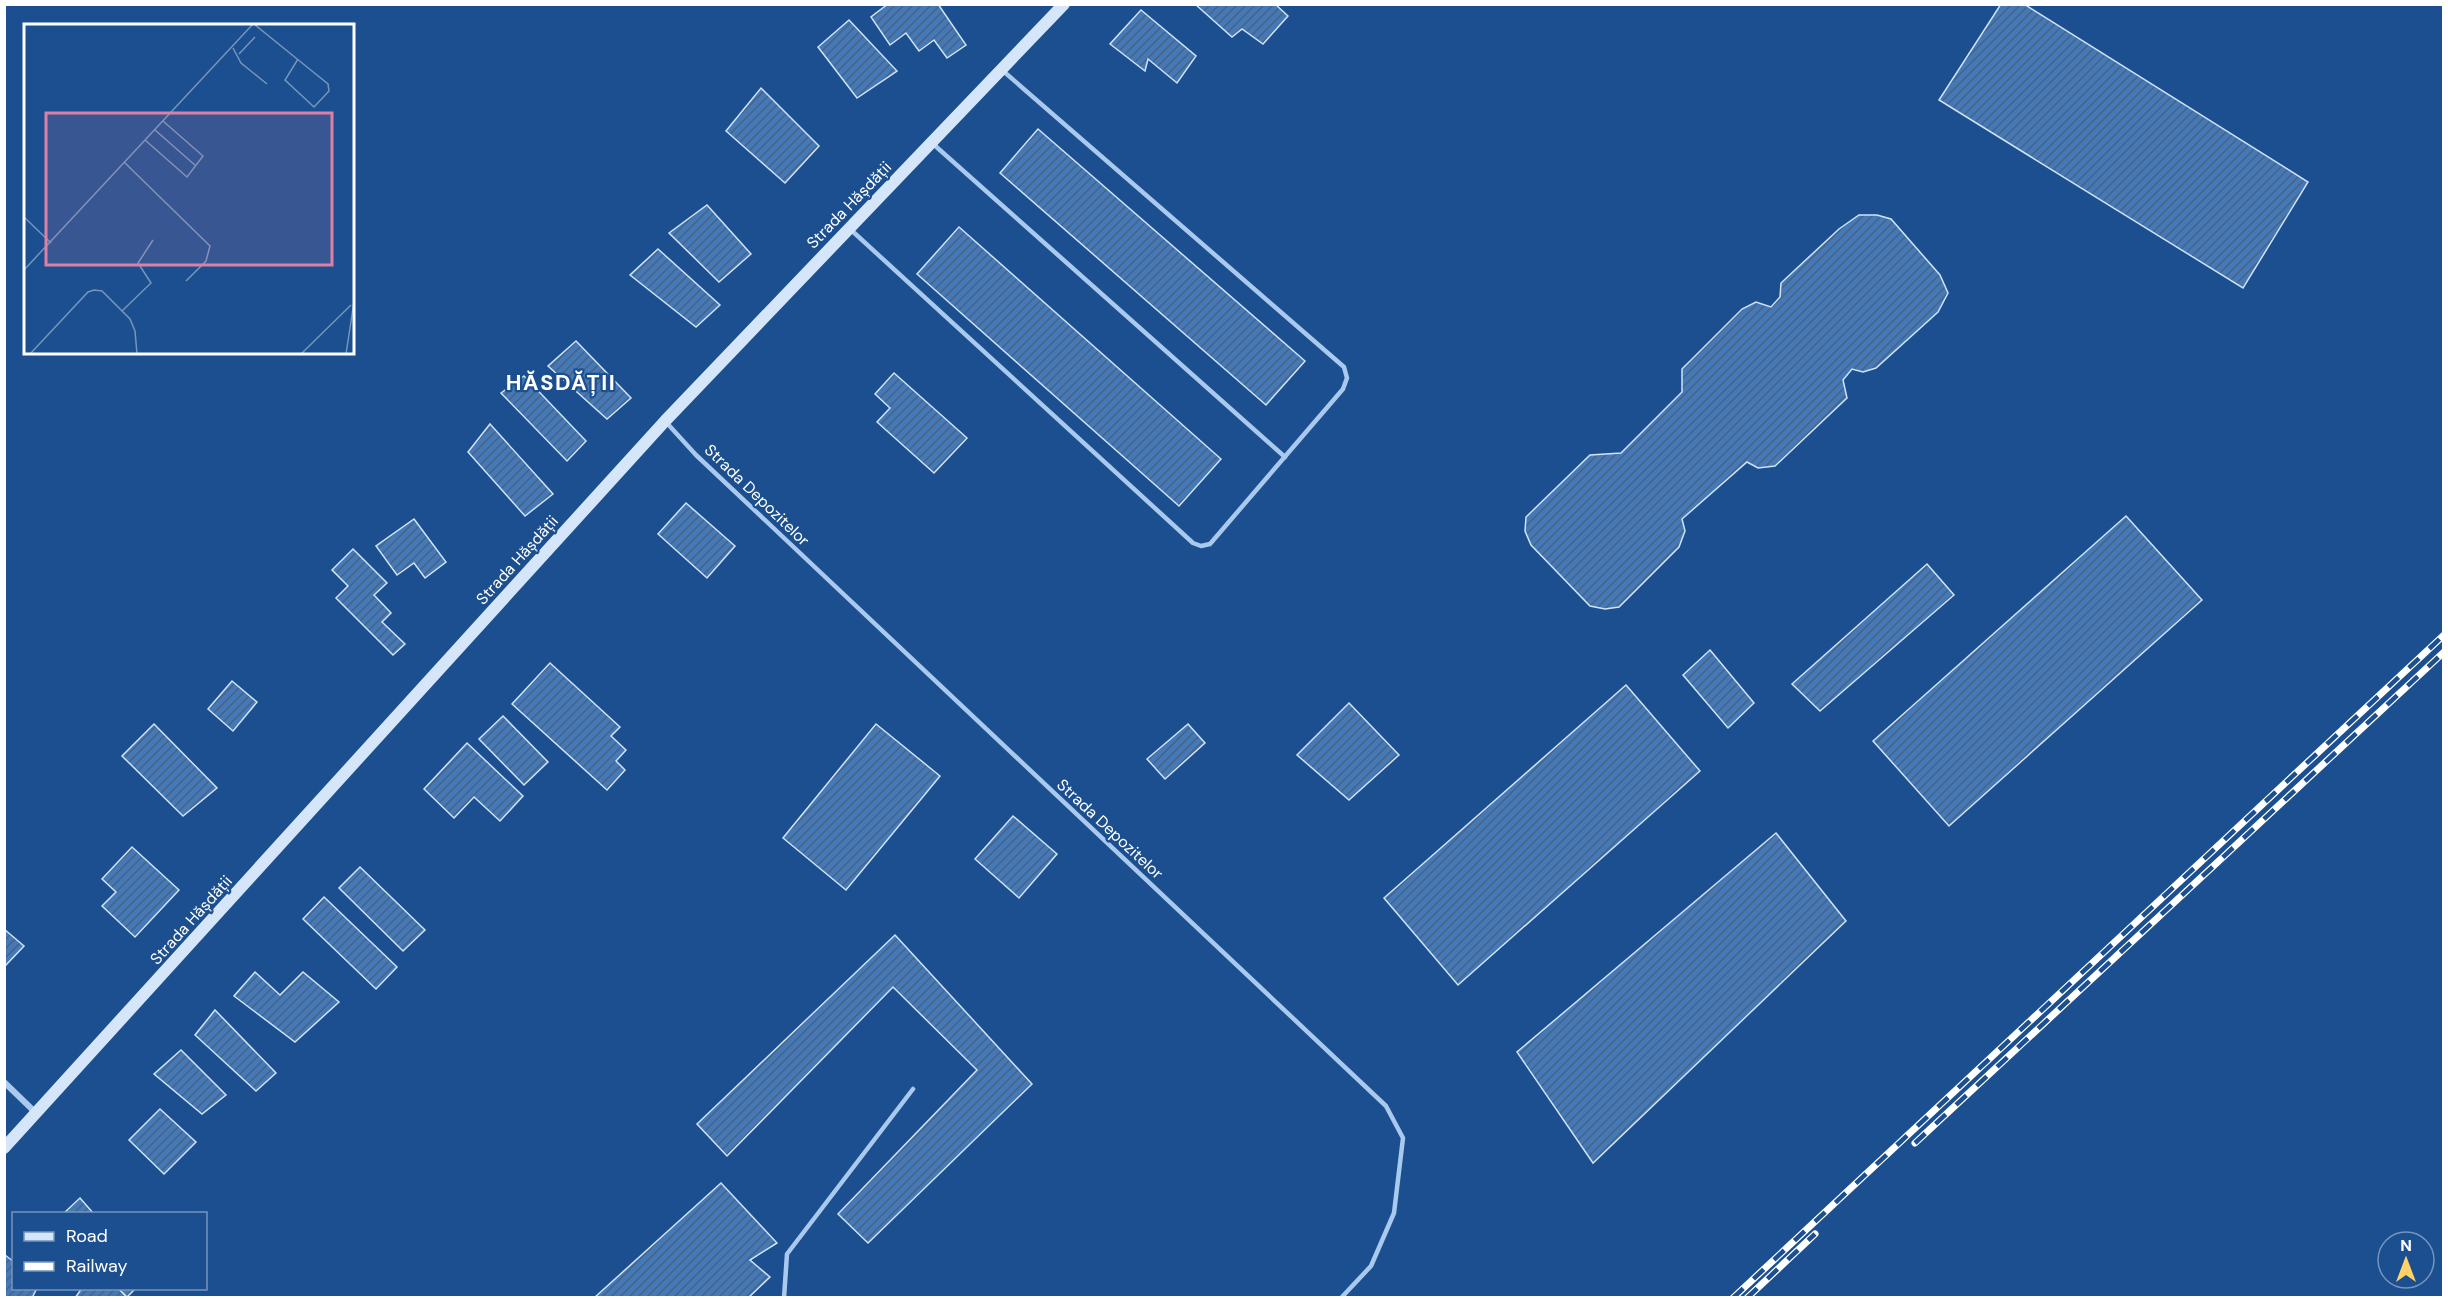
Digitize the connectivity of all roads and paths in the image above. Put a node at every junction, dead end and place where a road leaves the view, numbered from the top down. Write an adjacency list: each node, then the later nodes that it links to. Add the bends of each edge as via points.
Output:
1 (1064, 4): 2 (street, Strada Hășdății)
2 (1002, 70): 3 (street, Strada Hășdății); 6 (lane, via 1344,367 1347,378 1343,389)
3 (932, 142): 4 (street, Strada Hășdății); 6 (lane)
4 (850, 229): 5 (street, Strada Hășdății); 6 (lane, via 1193,543 1210,544)
5 (666, 421): 9 (street, Strada Hășdății); 12 (lane, Strada Depozitelor, via 696,454 1386,1106 1403,1138 1394,1213 1371,1266)
6 (1285, 457)
7 (4, 1082): 9 (street)
8 (913, 1089): 11 (lane, via 787,1254)
9 (37, 1114): 10 (street, Strada Hășdății)
10 (4, 1148)
11 (784, 1298)
12 (1341, 1298)

